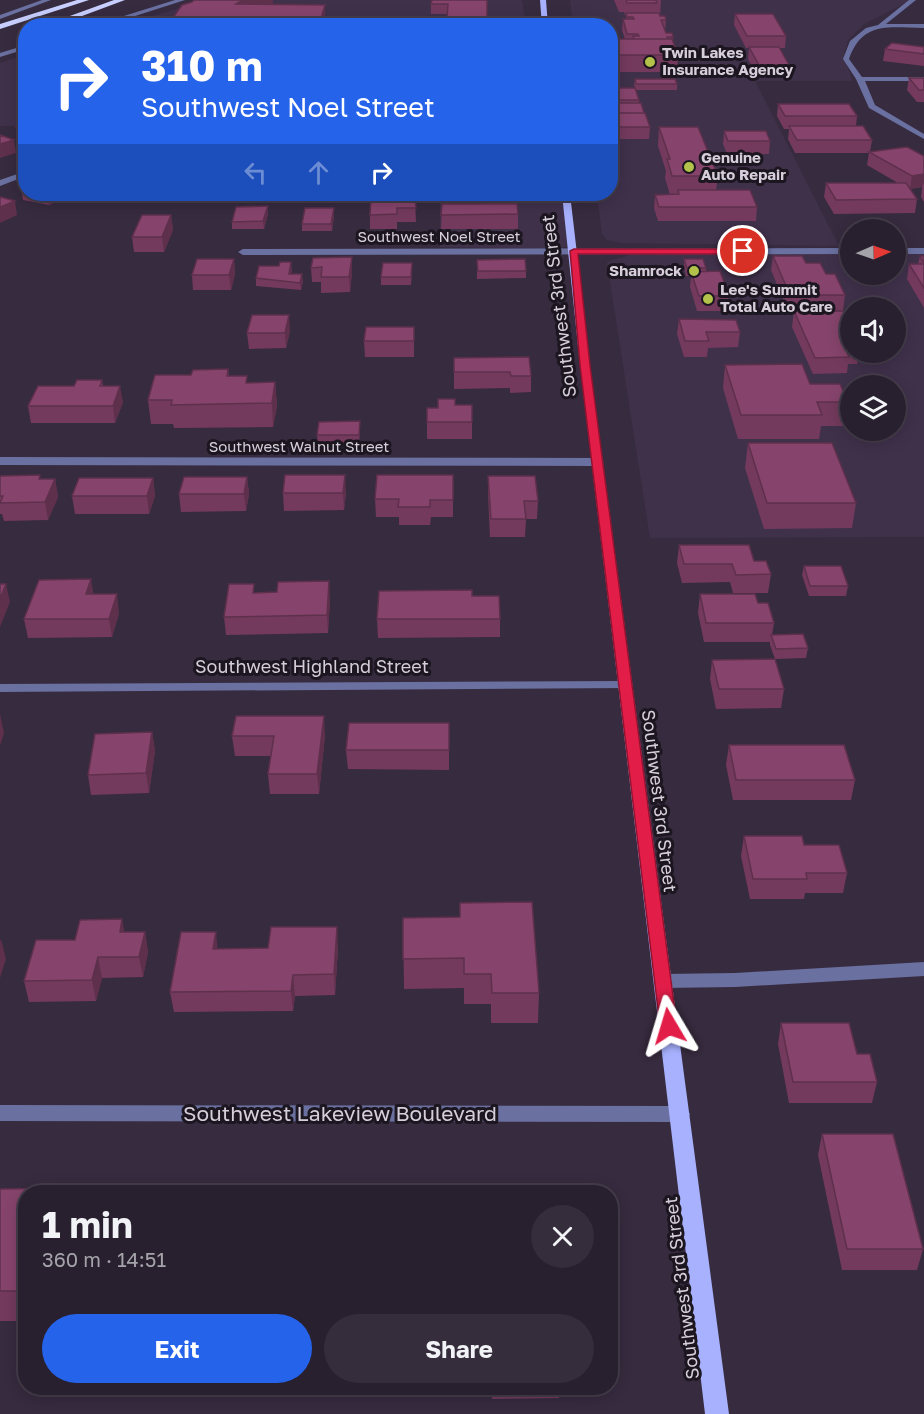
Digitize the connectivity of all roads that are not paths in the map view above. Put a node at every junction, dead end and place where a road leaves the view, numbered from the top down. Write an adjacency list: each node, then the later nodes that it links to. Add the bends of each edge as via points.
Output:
1 (48, 0): 7 (street)
2 (85, 0): 8 (highway)
3 (122, 0): 9 (highway)
4 (182, 0): 10 (street)
5 (543, 0): 11 (main road)
6 (913, 0): 13 (street)
7 (0, 17)
8 (28, 18)
9 (66, 18)
10 (122, 18)
11 (544, 18)
12 (18, 21): 15 (highway)
13 (880, 26): 14 (street); 18 (street, via 868,29 852,42 846,59)
14 (924, 26)
15 (0, 27)
16 (18, 50): 17 (street)
17 (0, 56)
18 (860, 79): 19 (street); 20 (street, via 872,106)
19 (924, 79)
20 (924, 137)
21 (18, 176): 22 (street)
22 (0, 183)
23 (567, 201): 24 (main road, Southwest 3rd Street)
24 (574, 251): 25 (street, Southwest Noel Street); 28 (street, Southwest Noel Street); 30 (main road, Southwest 3rd Street)
25 (840, 251)
26 (906, 251): 27 (street)
27 (924, 251)
28 (243, 252)
29 (0, 461): 30 (street, Southwest Walnut Street)
30 (598, 462): 31 (main road, Southwest 3rd Street)
31 (625, 685): 32 (street, Southwest Highland Street); 34 (main road, Southwest 3rd Street)
32 (0, 688)
33 (924, 969): 34 (street)
34 (663, 981): 36 (main road, Southwest 3rd Street)
35 (0, 1113): 36 (street, Southwest Lakeview Boulevard)
36 (680, 1114): 37 (main road, Southwest 3rd Street)
37 (717, 1414)

